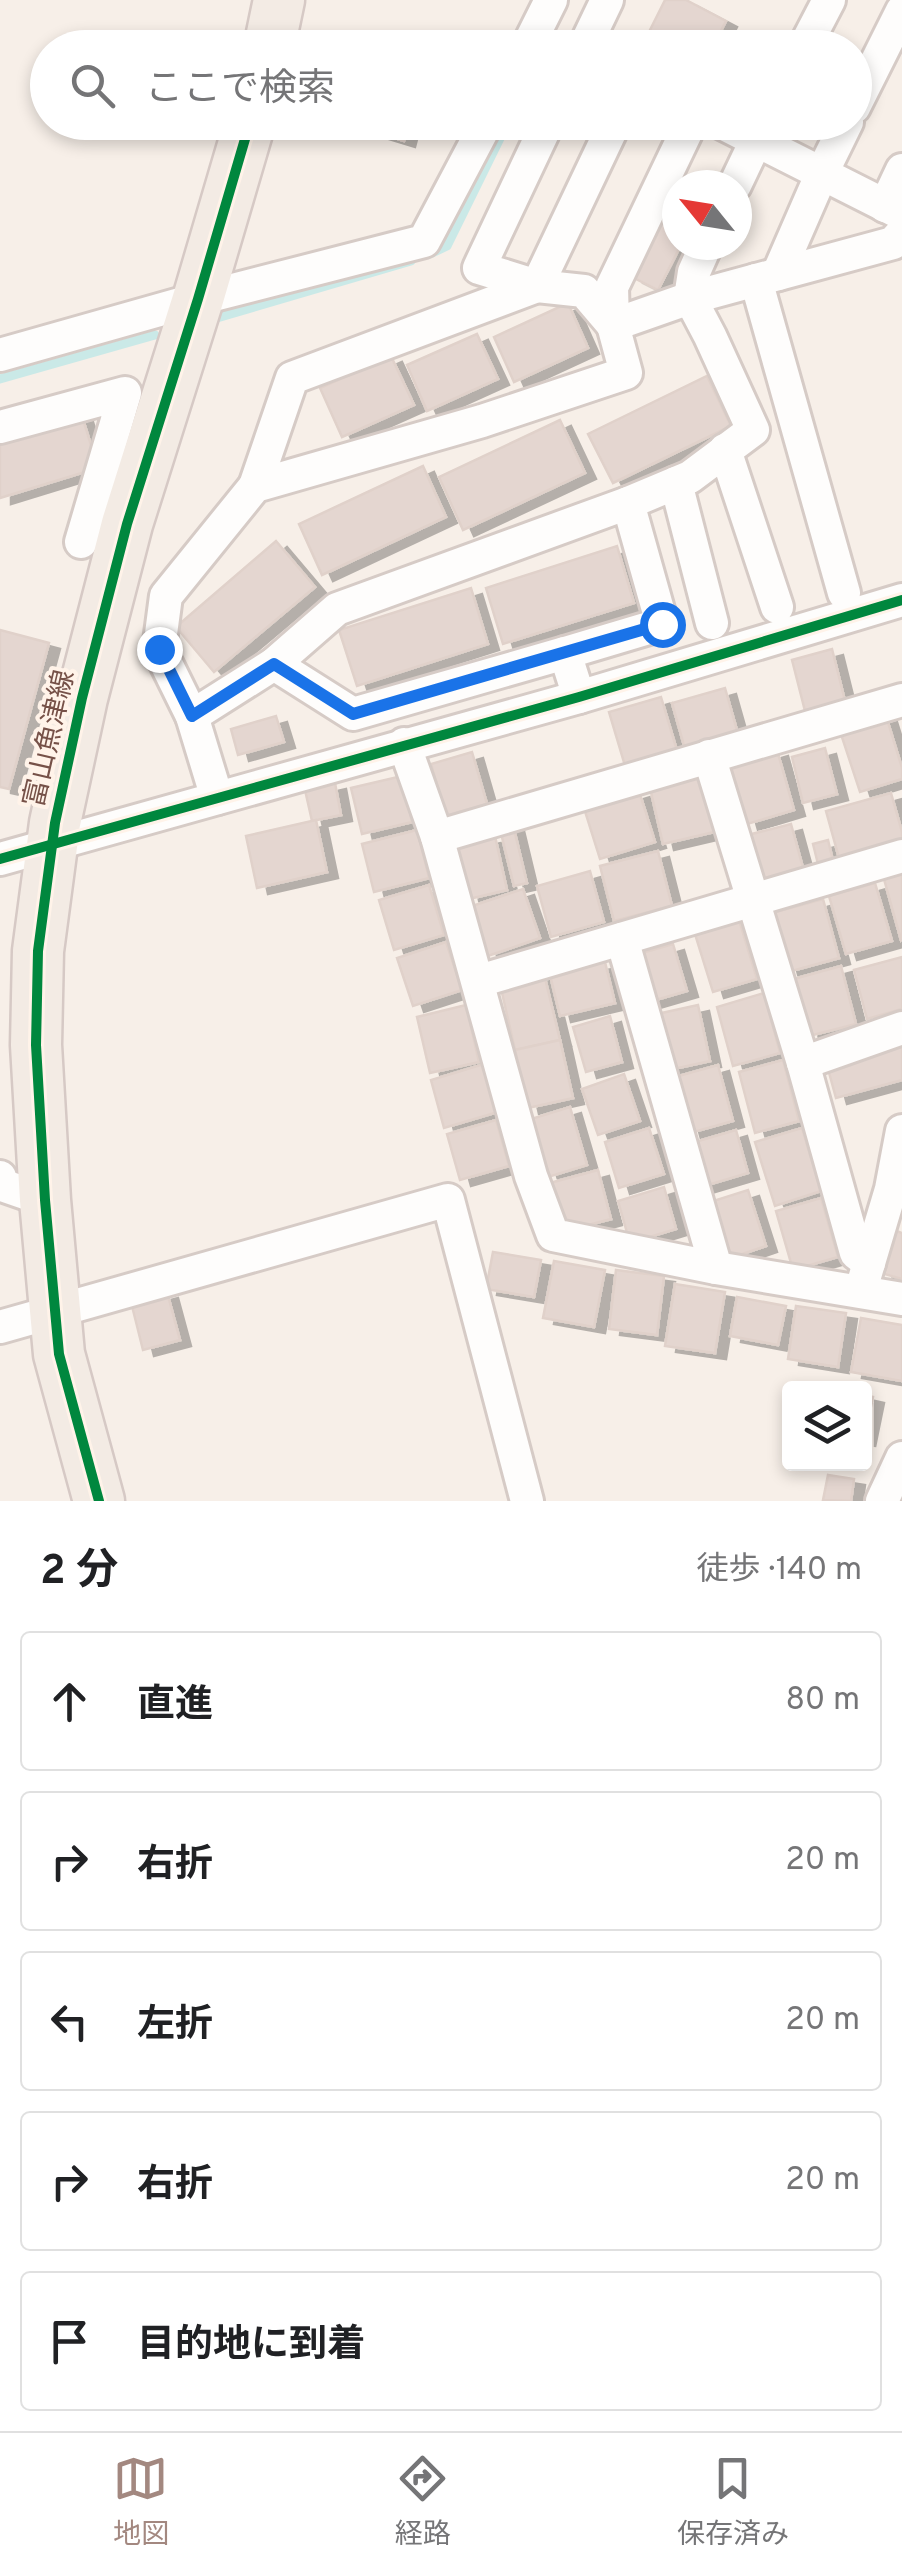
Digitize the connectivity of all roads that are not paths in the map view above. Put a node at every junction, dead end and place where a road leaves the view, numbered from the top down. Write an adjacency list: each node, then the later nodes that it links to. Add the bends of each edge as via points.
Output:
1 (279, 0): 6 (main road)
2 (551, 0): 7 (street)
3 (607, 0): 8 (street)
4 (829, 0): 9 (street)
5 (902, 12): 10 (street)
6 (273, 30)
7 (535, 30)
8 (593, 30)
9 (813, 30)
10 (872, 72)
11 (245, 140): 26 (main road, 富山魚津線)
12 (478, 140): 26 (street, via 424,242)
13 (539, 140): 25 (street, via 479,268)
14 (606, 140): 25 (street)
15 (682, 140): 28 (street, via 612,287)
16 (757, 140): 19 (street)
17 (774, 140): 21 (street)
18 (838, 140): 21 (street)
19 (742, 170)
20 (902, 170): 22 (street)
21 (822, 172): 22 (street); 24 (street)
22 (896, 217): 24 (street, via 893,244)
23 (699, 260): 27 (street)
24 (767, 277): 27 (street); 37 (street)
25 (537, 286): 28 (street, via 584,291); 34 (street, via 292,378)
26 (198, 298): 29 (street); 30 (main road, 富山魚津線)
27 (690, 298): 28 (street); 32 (street, via 752,430)
28 (613, 325): 34 (street, via 626,372)
29 (0, 355)
30 (147, 393): 31 (street); 36 (street); 50 (main road, 富山魚津線, via 122,543)
31 (0, 427)
32 (726, 450): 33 (street); 39 (street)
33 (676, 483): 35 (street); 40 (street)
34 (256, 486): 45 (street, via 166,596 159,649)
35 (628, 502): 41 (street, via 662,624); 42 (street, via 337,609)
36 (81, 542)
37 (844, 593)
38 (902, 600): 43 (street)
39 (777, 608)
40 (712, 623)
41 (564, 653): 42 (street, via 353,714); 43 (street)
42 (274, 664): 45 (street)
43 (579, 697): 46 (street)
44 (902, 700): 47 (street)
45 (192, 716): 48 (street)
46 (404, 744): 48 (street); 49 (street)
47 (708, 756): 49 (street); 53 (street)
48 (217, 798): 50 (street)
49 (437, 836): 55 (street)
50 (52, 845): 52 (street); 60 (main road, 富山魚津線, via 38,950 36,1046)
51 (902, 856): 53 (street)
52 (0, 859)
53 (753, 900): 54 (street); 57 (street)
54 (622, 939): 55 (street); 61 (street)
55 (478, 981): 61 (street, via 552,1235)
56 (902, 1028): 57 (street)
57 (802, 1063): 62 (street)
58 (902, 1130): 62 (street)
59 (0, 1178): 60 (street, via 2,1185)
60 (45, 1200): 64 (main road, 富山魚津線)
61 (716, 1268): 62 (street)
62 (865, 1278): 63 (street)
63 (902, 1300)
64 (56, 1310): 65 (street); 67 (main road, 富山魚津線, via 59,1354); 68 (street, via 448,1200)
65 (0, 1327)
66 (902, 1458): 69 (street)
67 (99, 1501)
68 (528, 1501)
69 (882, 1501)

